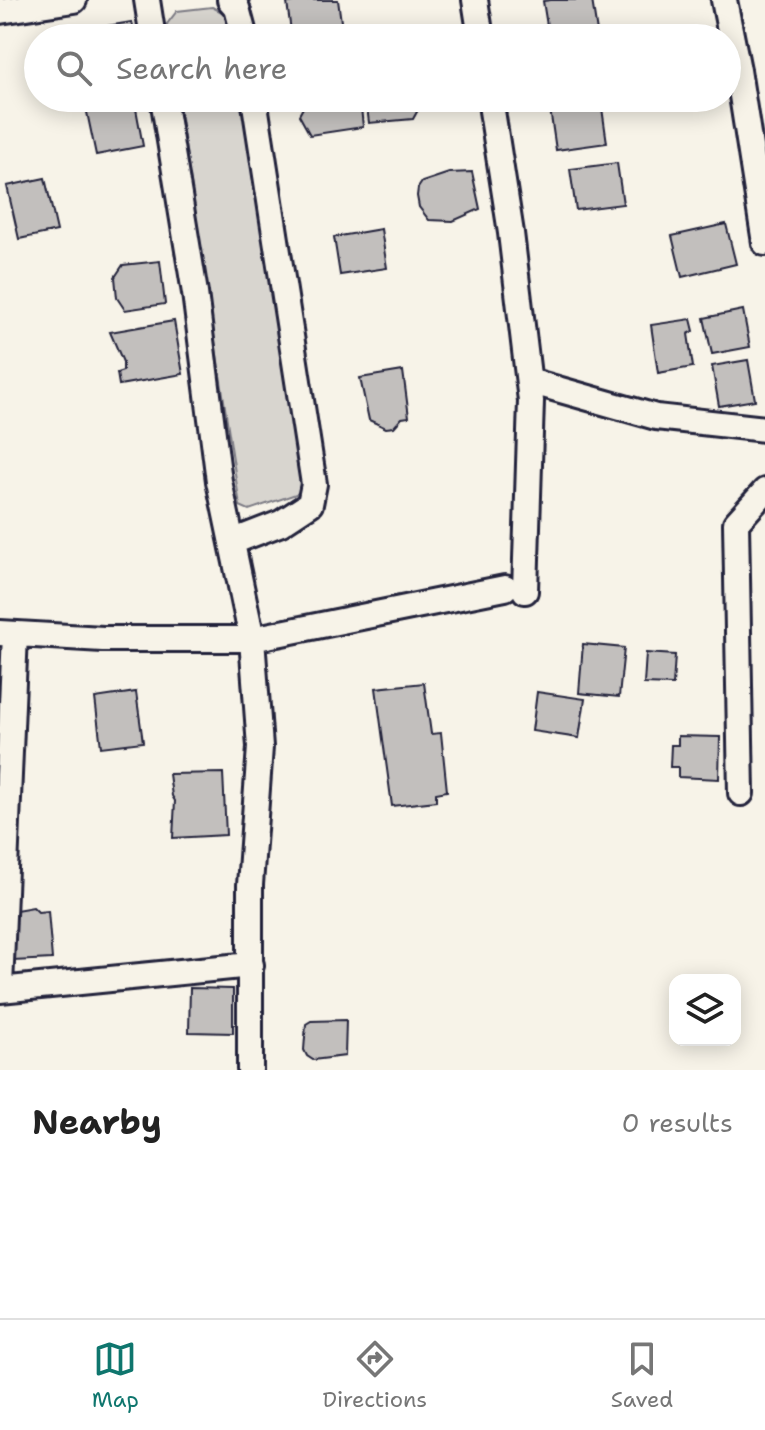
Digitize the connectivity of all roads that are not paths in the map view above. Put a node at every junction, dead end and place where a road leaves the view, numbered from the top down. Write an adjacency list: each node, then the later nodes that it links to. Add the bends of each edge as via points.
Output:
1 (74, 0): 6 (street)
2 (147, 0): 7 (street)
3 (230, 0): 8 (street)
4 (475, 0): 9 (street)
5 (724, 0): 10 (street)
6 (0, 11)
7 (151, 24)
8 (241, 24)
9 (479, 24)
10 (729, 24)
11 (741, 89): 15 (street)
12 (165, 112): 19 (street)
13 (256, 112): 19 (street, via 314,484 310,504 281,523)
14 (492, 112): 16 (street)
15 (765, 243)
16 (529, 381): 17 (street, via 656,417); 21 (street, via 515,589)
17 (765, 429)
18 (765, 491): 22 (street, via 736,523)
19 (232, 542): 21 (street)
20 (8, 633): 21 (street); 24 (street)
21 (252, 639): 23 (street, via 260,747 250,885)
22 (741, 793)
23 (251, 965): 24 (street); 25 (street)
24 (0, 988)
25 (250, 1070)

